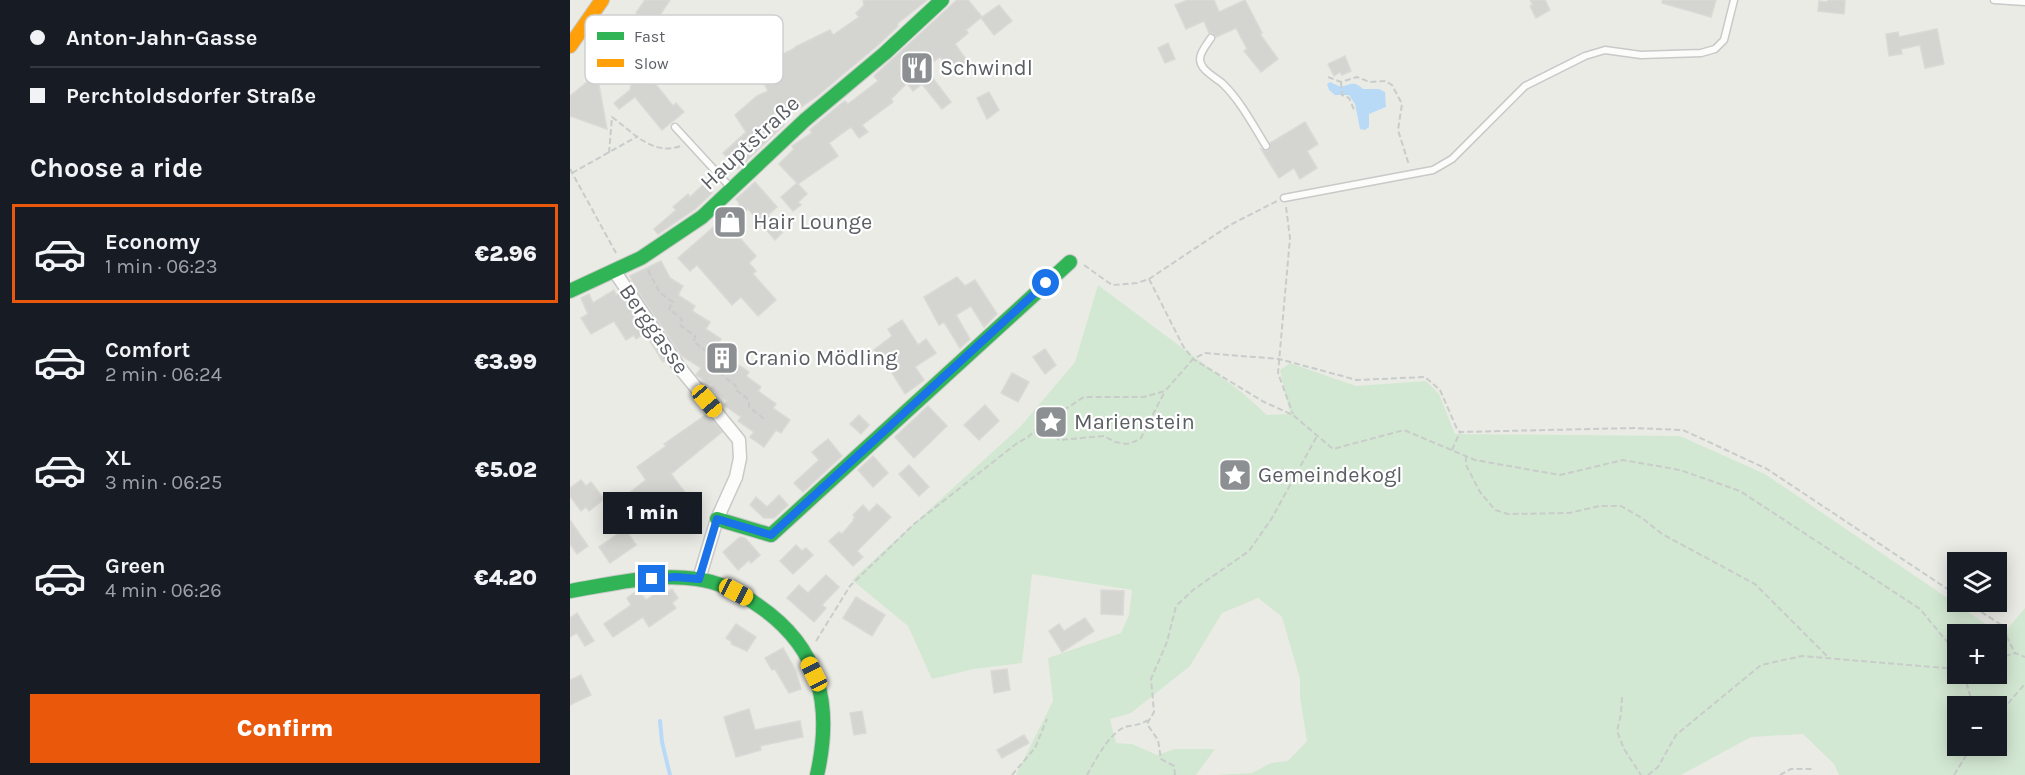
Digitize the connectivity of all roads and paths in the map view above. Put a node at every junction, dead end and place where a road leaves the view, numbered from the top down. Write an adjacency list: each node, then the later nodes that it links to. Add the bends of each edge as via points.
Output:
1 (602, 0): 6 (street)
2 (942, 0): 21 (street, Hauptstraße)
3 (1734, 0): 22 (lane, via 1724,40 1715,49 1641,55 1605,50 1585,56 1525,86 1452,159 1433,170)
4 (1994, 0): 5 (lane)
5 (2025, 2)
6 (592, 15)
7 (585, 24): 9 (street)
8 (1211, 38): 16 (lane, via 1200,60 1203,67 1223,84)
9 (570, 46)
10 (1328, 77): 11 (path)
11 (1341, 82): 12 (path, via 1342,95); 18 (path, via 1357,77 1392,85 1402,104 1398,130)
12 (1355, 111)
13 (675, 127): 15 (lane)
14 (638, 136): 15 (path, via 654,148 672,149); 17 (path); 17 (path, via 612,117)
15 (689, 142): 21 (lane)
16 (1266, 146)
17 (609, 153): 20 (path)
18 (1407, 159)
19 (570, 169): 20 (path)
20 (572, 173): 25 (path)
21 (732, 189): 23 (street, Hauptstraße, via 692,224)
22 (1284, 198): 26 (path, via 1230,225); 28 (path, via 1290,238)
23 (641, 258): 25 (street, Hauptstraße); 33 (path, via 660,293 673,302 669,309 682,319 680,326 695,336 694,342 725,371 722,375 749,400 749,407)
24 (1070, 262): 26 (path, via 1086,265 1112,285); 38 (street, via 771,535)
25 (619, 270): 27 (street, Hauptstraße); 38 (street, Berggasse, via 679,367 739,440 736,477)
26 (1149, 279): 29 (path)
27 (570, 291)
28 (1279, 358): 29 (path, via 1205,353); 31 (path, via 1278,373); 34 (path, via 1357,380 1425,377 1440,390)
29 (1193, 359): 30 (path); 31 (path)
30 (1166, 391): 32 (path, via 1144,396 1084,398); 32 (path, via 1141,438 1127,444 1104,436 1059,440)
31 (1293, 415): 35 (path)
32 (1047, 420): 45 (path, via 914,524 850,586)
33 (764, 421)
34 (1460, 432): 36 (path); 40 (path, via 1683,430 1767,470)
35 (1317, 436): 36 (path, via 1333,449 1404,430); 53 (path, via 1272,518 1249,551 1176,606 1167,642 1151,679 1154,712)
36 (1452, 450): 37 (path)
37 (1466, 456): 43 (path, via 1560,475 1623,460 1680,470 1740,491 1920,609); 48 (path, via 1466,465 1480,492 1495,510 1569,513 1621,506 1662,534 1755,584)
38 (717, 519): 39 (street, Berggasse)
39 (699, 579): 41 (street, via 652,579); 45 (street, via 755,602 797,639)
40 (1947, 589)
41 (570, 591)
42 (1981, 612): 44 (path, via 2000,624)
43 (1947, 642)
44 (2015, 653): 46 (path); 47 (path)
45 (806, 656): 57 (street, via 820,689 823,717)
46 (2007, 656)
47 (2025, 657)
48 (1829, 658): 49 (path); 62 (path, via 1802,656 1761,665 1676,735 1658,767)
49 (1947, 668)
50 (2025, 684): 52 (path)
51 (1622, 696): 61 (path, via 1617,731)
52 (2007, 704)
53 (1149, 718): 59 (path, via 1114,736 1098,753); 60 (path, via 1147,724 1158,740 1161,759 1174,766)
54 (1047, 720): 58 (path, via 1035,748)
55 (1966, 756): 64 (path)
56 (1812, 769): 63 (path, via 1791,769)
57 (818, 774)
58 (1012, 775)
59 (1088, 775)
60 (1175, 775)
61 (1641, 775)
62 (1648, 775)
63 (1780, 775)
64 (1954, 775)

